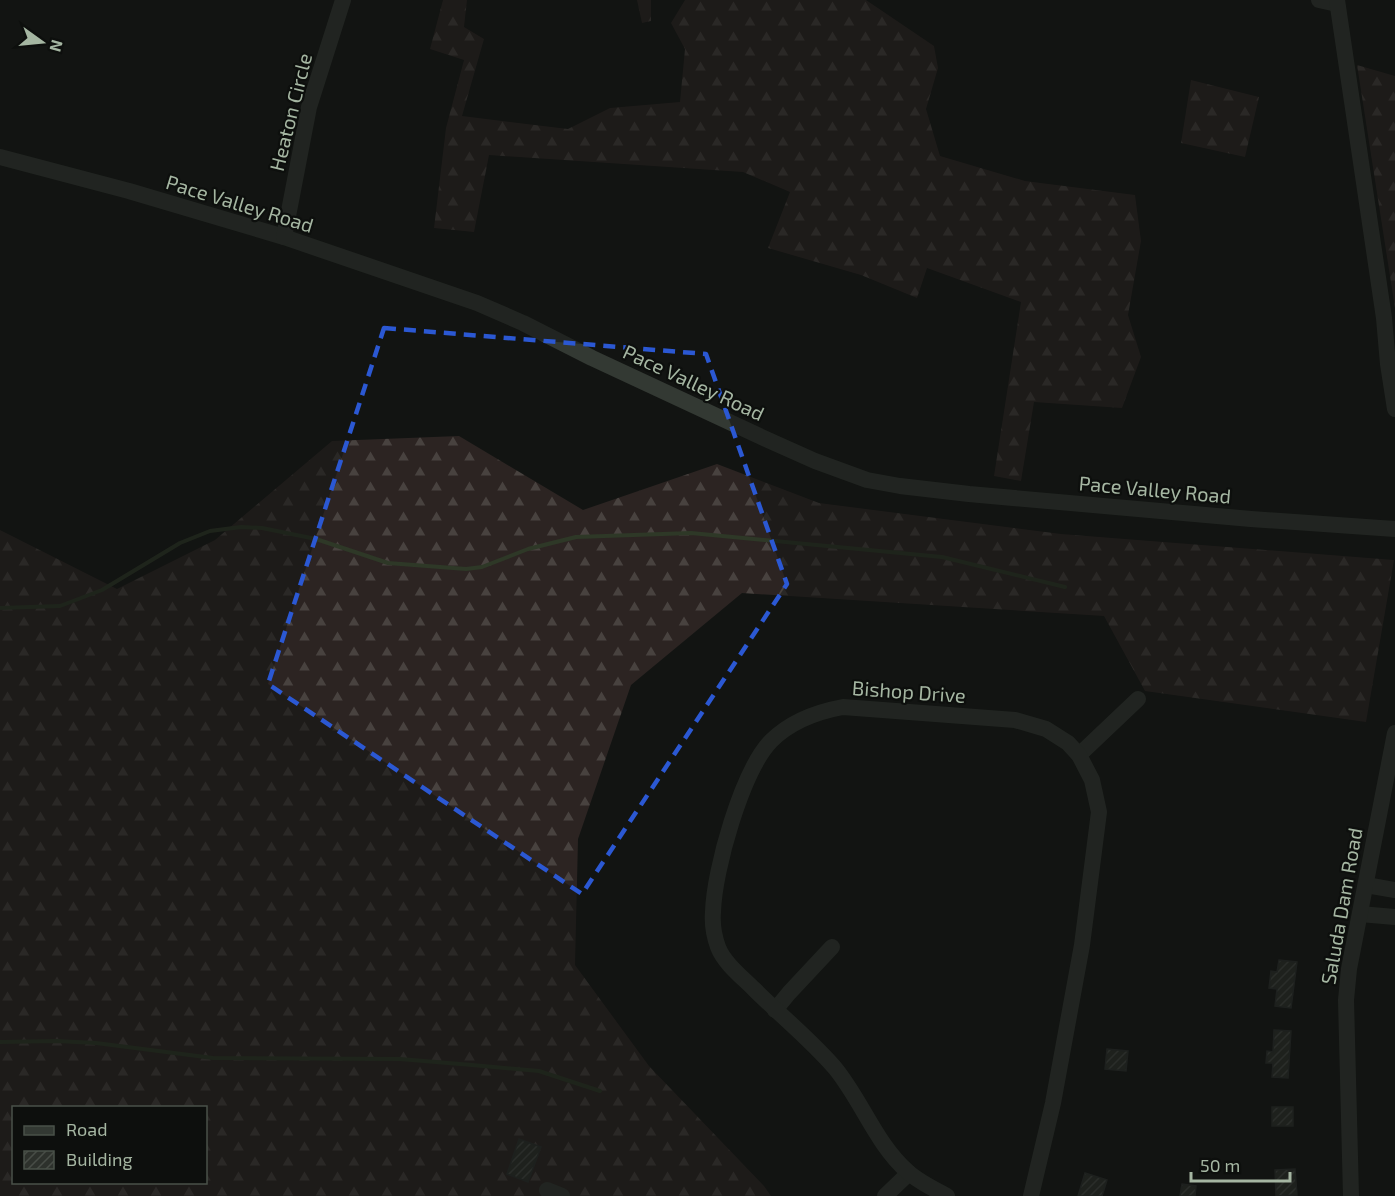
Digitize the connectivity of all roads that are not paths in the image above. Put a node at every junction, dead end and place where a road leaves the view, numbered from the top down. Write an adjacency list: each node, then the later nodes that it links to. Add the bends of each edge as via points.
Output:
1 (343, 0): 5 (street, Heaton Circle, via 309,107)
2 (1319, 0): 3 (street)
3 (1337, 2): 6 (street)
4 (0, 157): 5 (street, Pace Valley Road)
5 (284, 237): 7 (street, Pace Valley Road, via 477,303 768,440 867,480 969,494)
6 (1394, 399)
7 (1395, 529)
8 (1138, 699): 10 (street)
9 (1395, 733): 11 (street, Saluda Dam Road)
10 (1078, 755): 17 (street, Bishop Drive, via 1068,743 1046,729 1015,720 843,706 793,723 770,742 750,772 740,798 716,880 712,913 720,951); 21 (street, Bishop Drive, via 1092,780 1099,812 1082,945 1053,1103)
11 (1392, 764): 12 (street, Saluda Dam Road)
12 (1366, 885): 13 (street); 14 (street, Saluda Dam Road)
13 (1395, 890)
14 (1360, 914): 15 (street); 22 (street, Saluda Dam Road, via 1346,1000)
15 (1395, 917)
16 (832, 947): 17 (street)
17 (776, 1010): 18 (street, Bishop Drive, via 835,1068 882,1140)
18 (909, 1173): 19 (street); 20 (street, Bishop Drive)
19 (885, 1196)
20 (947, 1196)
21 (1031, 1196)
22 (1351, 1196)

